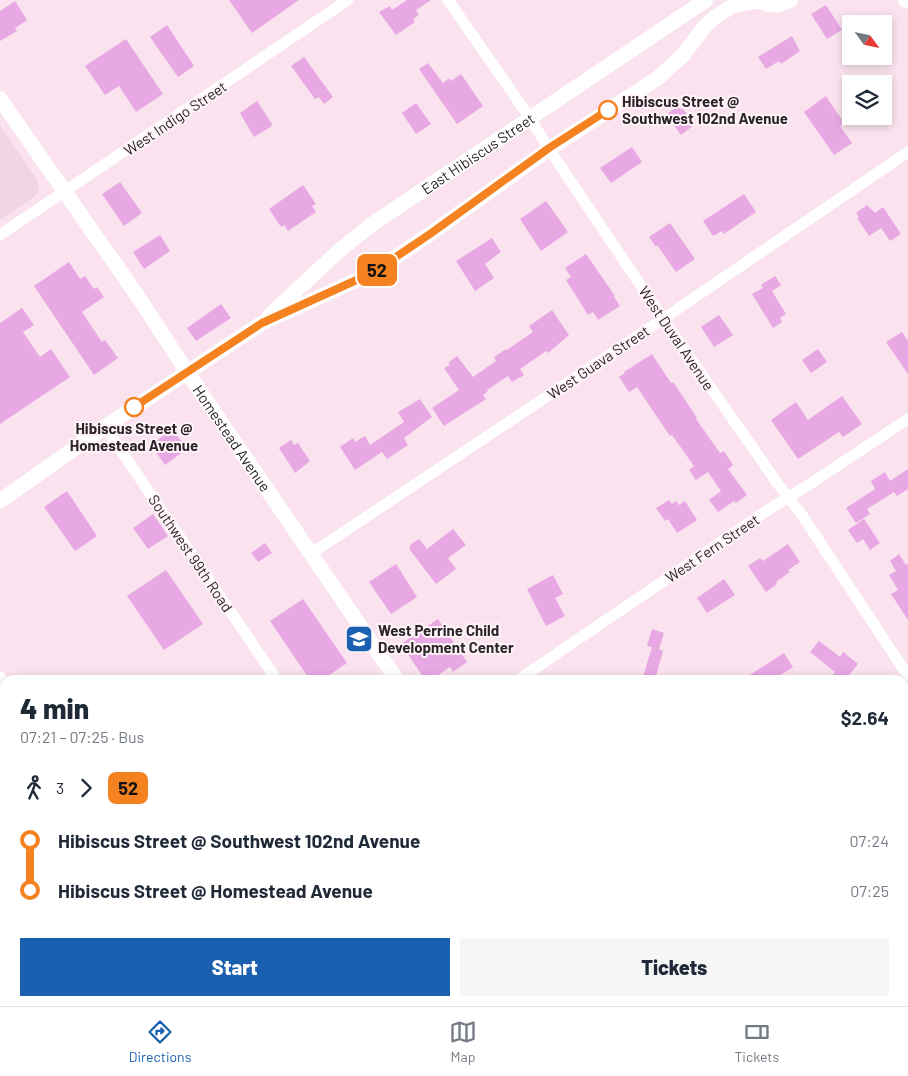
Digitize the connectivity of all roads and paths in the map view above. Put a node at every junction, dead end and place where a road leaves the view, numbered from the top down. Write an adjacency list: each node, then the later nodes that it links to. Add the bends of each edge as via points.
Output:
1 (348, 0): 10 (street, West Indigo Street)
2 (448, 0): 7 (street, West Duval Avenue)
3 (706, 0): 7 (street, East Hibiscus Street)
4 (758, 0): 5 (street, East Hibiscus Street, via 775,6); 8 (street, East Hibiscus Street, via 740,3 714,17 683,55 658,78)
5 (791, 0)
6 (0, 99): 10 (street, Homestead Avenue)
7 (530, 118): 8 (street, West Duval Avenue); 13 (street, East Hibiscus Street, via 371,224)
8 (549, 148): 12 (street, West Duval Avenue); 13 (street, East Hibiscus Street, via 372,273)
9 (908, 152): 12 (street, West Guava Street)
10 (65, 192): 11 (street, West Indigo Street); 14 (street, Homestead Avenue)
11 (0, 235)
12 (663, 319): 17 (street, West Duval Avenue); 19 (street, West Guava Street)
13 (262, 323): 14 (street, East Hibiscus Street)
14 (187, 372): 16 (street, East Hibiscus Street); 19 (street, Homestead Avenue)
15 (908, 418): 17 (street, West Fern Street)
16 (106, 427): 18 (street, East Hibiscus Street); 20 (street, Southwest 99th Road)
17 (788, 498): 22 (street, West Fern Street); 23 (street, West Duval Avenue)
18 (0, 502)
19 (312, 553): 21 (street, Homestead Avenue)
20 (274, 675)
21 (394, 675)
22 (525, 675)
23 (907, 675)

